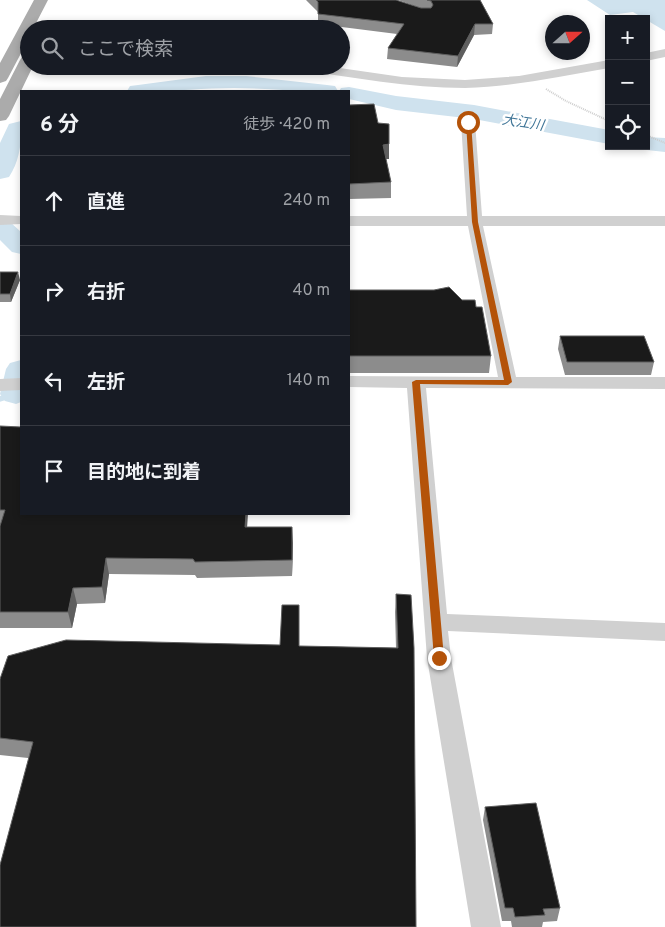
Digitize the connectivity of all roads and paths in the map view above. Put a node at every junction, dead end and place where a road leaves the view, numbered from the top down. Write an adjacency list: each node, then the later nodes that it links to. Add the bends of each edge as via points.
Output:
1 (41, 0): 2 (main road)
2 (33, 20)
3 (20, 48): 9 (main road)
4 (665, 53): 5 (street)
5 (650, 56)
6 (605, 65): 10 (street)
7 (350, 73): 10 (street, via 436,84)
8 (21, 75): 11 (main road)
9 (0, 78)
10 (522, 79): 12 (path)
11 (0, 116)
12 (605, 119)
13 (468, 122): 20 (street)
14 (650, 137): 15 (path)
15 (665, 143)
16 (0, 220): 17 (street)
17 (20, 220)
18 (350, 221): 20 (street)
19 (665, 221): 20 (street)
20 (475, 222): 23 (street)
21 (350, 382): 22 (street)
22 (416, 382): 23 (street); 27 (street)
23 (508, 382): 24 (street)
24 (665, 383)
25 (0, 384): 26 (street)
26 (20, 384)
27 (436, 622): 28 (street); 29 (street, via 439,658)
28 (665, 632)
29 (486, 927)

